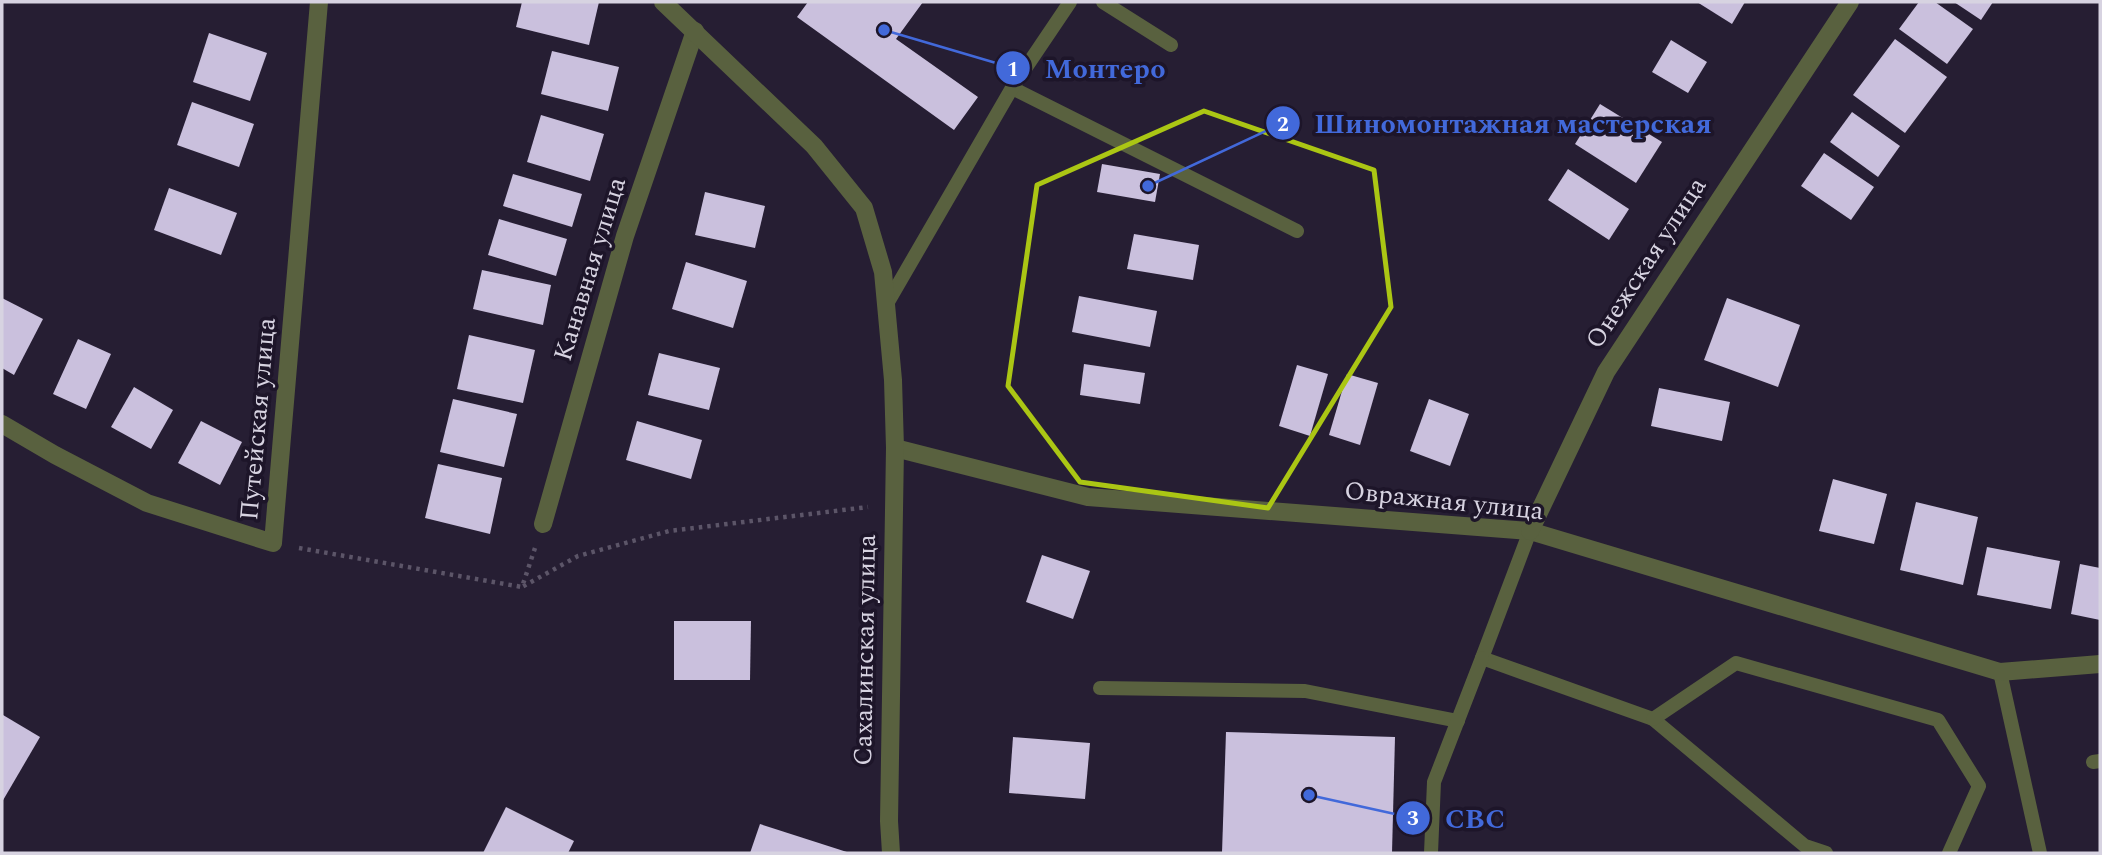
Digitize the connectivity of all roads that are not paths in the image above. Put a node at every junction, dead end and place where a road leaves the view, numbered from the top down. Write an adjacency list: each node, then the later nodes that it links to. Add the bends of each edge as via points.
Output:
1 (319, 2): 12 (street, Путейская улица, via 273,543 147,503)
2 (663, 2): 7 (street, Сахалинская улица)
3 (1070, 2): 9 (lane)
4 (1103, 2): 6 (lane)
5 (1850, 2): 15 (street, Онежская улица, via 1606,372)
6 (1123, 7): 8 (lane)
7 (695, 31): 11 (street, Сахалинская улица, via 814,146 864,208); 14 (street, Канавная улица, via 625,236)
8 (1171, 45)
9 (1012, 88): 10 (lane); 11 (lane)
10 (1297, 231)
11 (888, 302): 13 (street, Сахалинская улица)
12 (2, 424)
13 (895, 448): 15 (street, Овражная улица, via 1088,497); 22 (street, Сахалинская улица)
14 (543, 524)
15 (1530, 531): 16 (lane); 18 (street, Овражная улица)
16 (1482, 658): 20 (lane); 21 (lane)
17 (2100, 664): 18 (street, Овражная улица)
18 (2000, 672): 26 (lane)
19 (1100, 688): 21 (lane, via 1305,691)
20 (1653, 719): 24 (lane, via 1805,846); 25 (lane, via 1736,663 1938,720 1979,786)
21 (1458, 721): 23 (lane, via 1434,782)
22 (891, 853)
23 (1431, 853)
24 (1826, 853)
25 (1949, 853)
26 (2040, 853)

